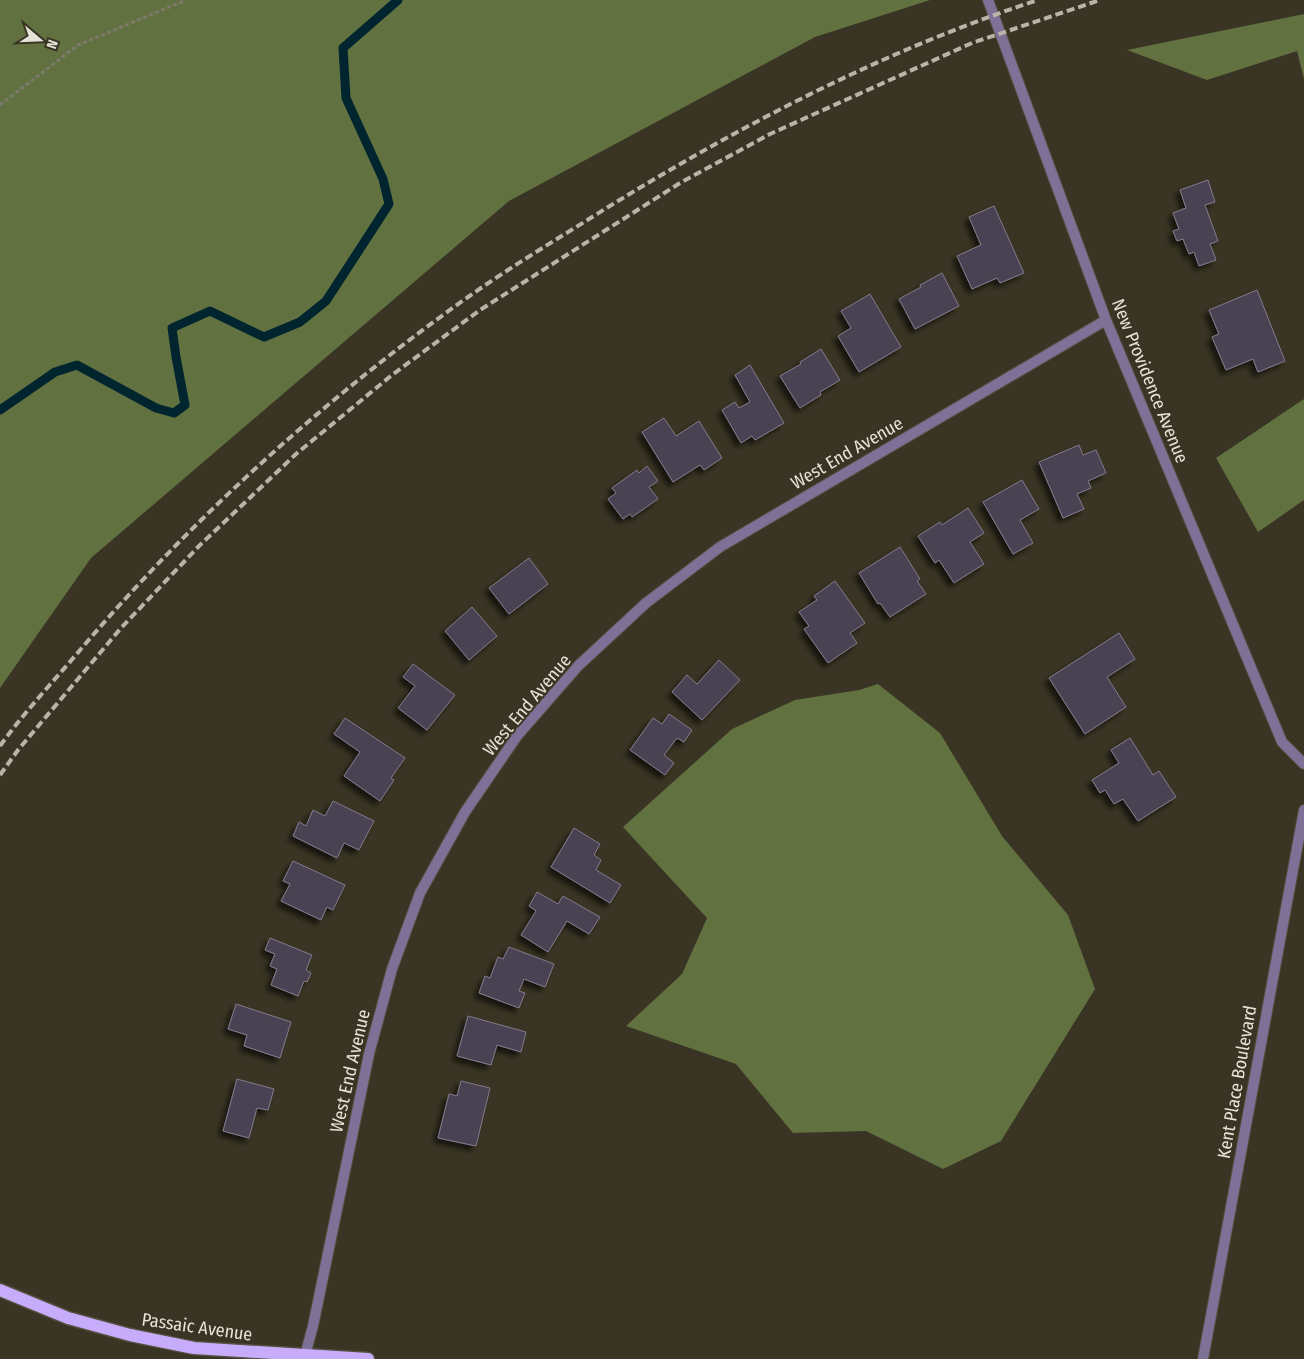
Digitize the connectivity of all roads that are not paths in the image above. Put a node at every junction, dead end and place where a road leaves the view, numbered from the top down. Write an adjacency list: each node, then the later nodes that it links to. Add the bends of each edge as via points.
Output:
1 (988, 0): 2 (street, New Providence Avenue)
2 (1106, 320): 3 (street, New Providence Avenue, via 1282,742); 6 (street, West End Avenue, via 720,547 646,603 585,660 518,736 464,812 420,893 392,969 369,1054)
3 (1304, 764)
4 (1304, 810): 8 (street, Kent Place Boulevard)
5 (0, 1290): 6 (main road, Passaic Avenue, via 68,1318 130,1335 194,1348)
6 (304, 1358): 7 (main road, Passaic Avenue)
7 (368, 1359)
8 (1202, 1359)

